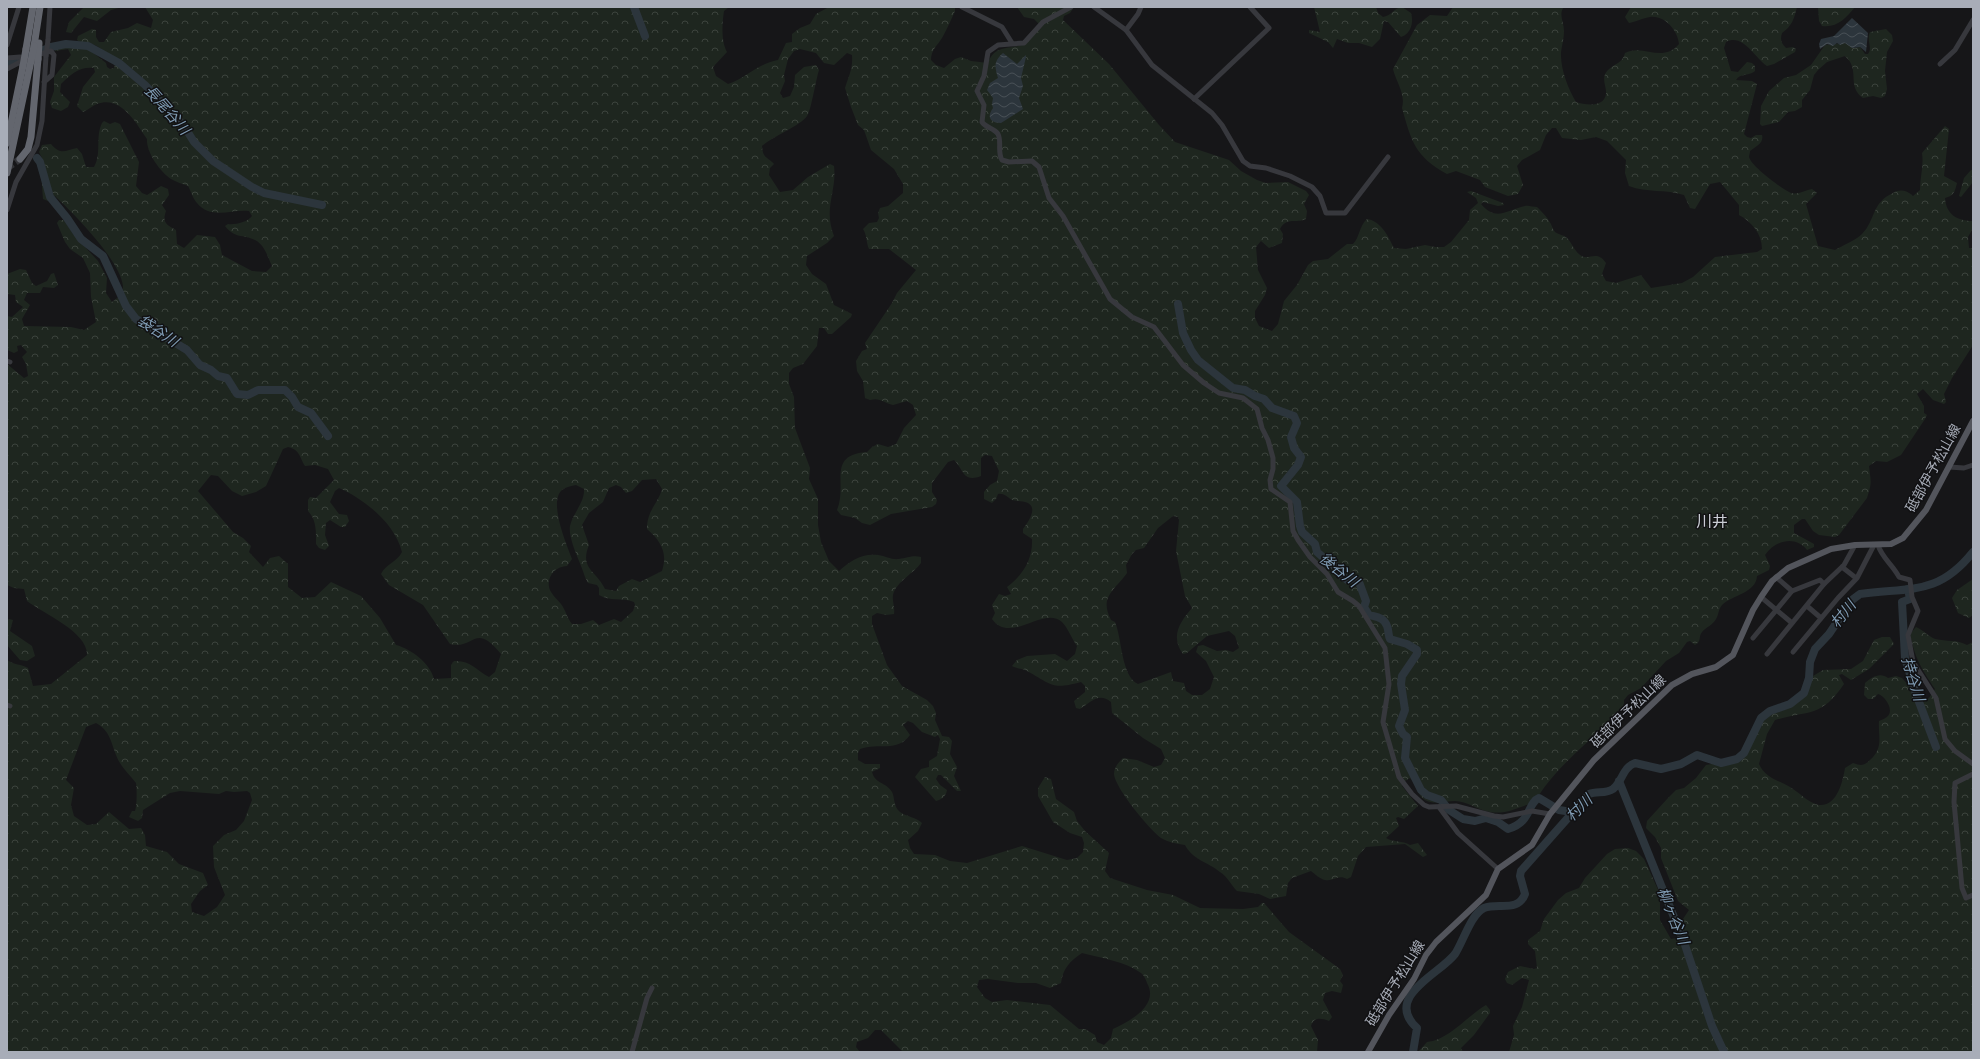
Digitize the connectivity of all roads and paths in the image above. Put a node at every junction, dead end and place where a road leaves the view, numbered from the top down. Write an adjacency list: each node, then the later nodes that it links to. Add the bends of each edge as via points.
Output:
1 (19, 7): 14 (street)
2 (33, 7): 18 (highway, bridge)
3 (40, 7): 15 (highway)
4 (43, 7): 15 (highway)
5 (50, 7): 21 (street, bridge)
6 (962, 7): 13 (street, via 1002,27)
7 (1071, 7): 13 (street, via 1043,22 1024,43)
8 (1094, 7): 12 (street)
9 (1141, 7): 12 (street)
10 (1250, 7): 22 (street, via 1269,28)
11 (1973, 20): 19 (street, via 1955,50)
12 (1126, 30): 22 (street, via 1152,65)
13 (1012, 43): 48 (street, via 998,45 988,52 984,76 977,91 984,105 982,122 999,136 1000,156 1005,161 1032,161 1039,167 1049,198 1063,216 1106,293 1115,304 1132,317 1154,326 1183,366 1204,383 1219,393 1243,398 1257,409 1273,458 1271,489 1290,502 1295,536 1310,558 1327,574 1338,592 1359,606 1385,648 1389,684 1383,722 1399,777 1424,805)
14 (7, 45)
15 (37, 45): 17 (highway, bridge)
16 (7, 58): 18 (street)
17 (34, 60): 25 (highway, via 31,137 28,149); 26 (highway)
18 (22, 61): 20 (street); 21 (street, via 44,52 53,52 52,75); 23 (highway)
19 (1940, 64)
20 (7, 69)
21 (44, 82): 27 (street, via 42,121 37,144 16,182)
22 (1194, 98): 24 (street, via 1217,119 1243,161 1250,166 1290,176 1312,187 1320,196 1326,213 1344,213)
23 (7, 143)
24 (1388, 157)
25 (20, 159)
26 (7, 173)
27 (7, 210)
28 (1973, 421): 30 (main road, 砥部伊予松山線)
29 (1973, 465): 30 (street, via 1964,468)
30 (1949, 467): 32 (main road, 砥部伊予松山線, via 1926,510 1903,538 1891,544)
31 (1855, 545): 32 (main road, 砥部伊予松山線); 33 (street); 34 (main road, 砥部伊予松山線, via 1823,552 1788,568)
32 (1876, 545): 35 (street); 46 (street, via 1899,577 1910,580 1912,597 1918,611 1908,635 1910,653 1916,669 1936,698 1945,739 1955,751)
33 (1842, 567): 35 (street); 36 (street)
34 (1776, 577): 37 (street); 38 (main road, 砥部伊予松山線)
35 (1856, 578): 41 (street)
36 (1824, 584): 37 (street, via 1820,580); 39 (street)
37 (1792, 591): 40 (street)
38 (1761, 597): 40 (street); 49 (main road, 砥部伊予松山線, via 1733,655 1716,667 1692,674 1672,685 1594,760)
39 (1807, 606): 41 (street); 42 (street)
40 (1777, 611): 42 (street); 43 (street)
41 (1821, 618): 44 (street)
42 (1792, 623): 45 (street)
43 (1753, 638)
44 (1793, 652)
45 (1767, 654)
46 (1973, 764)
47 (1973, 774): 51 (street, via 1955,783 1954,802 1962,888 1966,898)
48 (1439, 807): 49 (street, via 1456,806 1503,817 1532,810); 50 (street, via 1458,833)
49 (1550, 814): 50 (main road, 砥部伊予松山線, via 1532,845)
50 (1498, 869): 54 (main road, 砥部伊予松山線, via 1486,895 1436,942 1426,955 1414,979 1388,1015)
51 (1973, 895)
52 (652, 988): 53 (street)
53 (632, 1052)
54 (1368, 1052)

